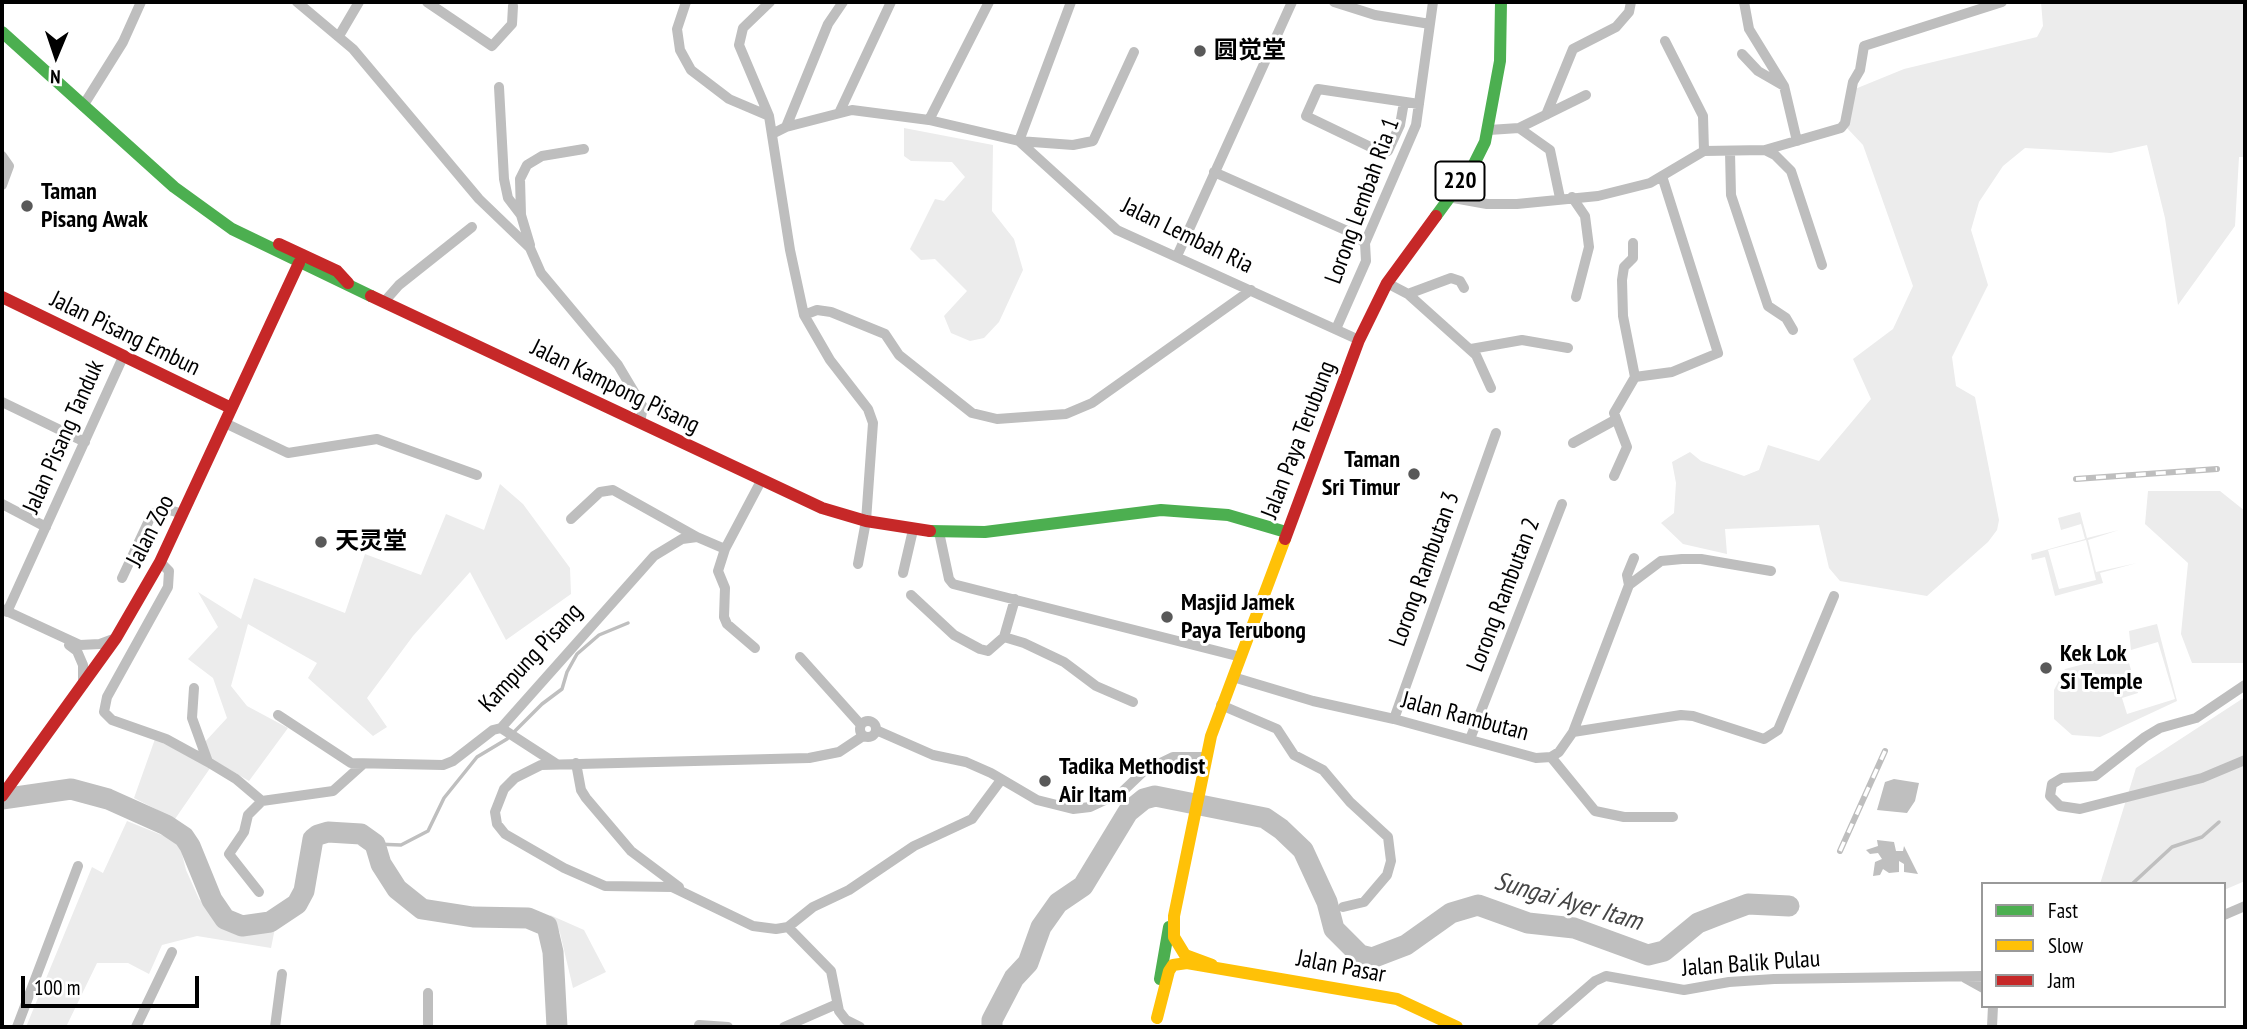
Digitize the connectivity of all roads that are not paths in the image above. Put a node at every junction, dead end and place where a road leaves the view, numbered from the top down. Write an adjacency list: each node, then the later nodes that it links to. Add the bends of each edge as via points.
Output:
1 (141, 2): 30 (street, via 123,42)
2 (297, 2): 21 (street)
3 (359, 2): 21 (street)
4 (428, 2): 18 (street, via 492,46 512,24)
5 (685, 2): 33 (street, via 677,29 680,50 691,70 729,99)
6 (770, 2): 33 (street, via 739,36)
7 (843, 2): 35 (street, via 828,24)
8 (891, 2): 31 (street)
9 (989, 2): 34 (street)
10 (1071, 2): 39 (street)
11 (1292, 2): 46 (street)
12 (1334, 2): 19 (street)
13 (1433, 2): 19 (street, Lorong Lembah Ria 1)
14 (1501, 2): 37 (main road, Jalan Paya Terubung / 220, via 1500,61)
15 (1631, 2): 32 (street, via 1616,27 1573,49)
16 (1744, 2): 25 (street, via 1749,29)
17 (2002, 2): 40 (street, via 1867,44 1845,123)
18 (513, 6)
19 (1430, 24): 29 (street, Lorong Lembah Ria 1)
20 (4, 32): 30 (main road, Jalan Kampong Pisang)
21 (339, 36): 57 (street, via 479,198)
22 (1665, 41): 43 (street, via 1703,116)
23 (1133, 52): 39 (street, via 1093,141 1073,145)
24 (1742, 54): 25 (street, via 1758,71)
25 (1784, 86): 40 (street)
26 (499, 87): 52 (street, via 504,179)
27 (1586, 95): 32 (street)
28 (1404, 102): 28 (street, via 1400,125 1383,153 1306,116 1318,89); 29 (street)
29 (1419, 104): 55 (street, Lorong Lembah Ria 1, via 1414,130)
30 (83, 106): 54 (main road, Jalan Kampong Pisang, via 174,187)
31 (840, 111): 34 (street, Jalan Lembah Ria); 35 (street, Jalan Lembah Ria)
32 (1545, 115): 36 (street)
33 (769, 116): 38 (street)
34 (929, 120): 39 (street, Jalan Lembah Ria)
35 (786, 127): 38 (street, Jalan Lembah Ria)
36 (1519, 128): 37 (street); 51 (street, via 1550,150)
37 (1489, 130): 49 (main road, Jalan Paya Terubung / 220, via 1474,164)
38 (772, 134): 69 (street)
39 (1019, 141): 58 (street, Jalan Lembah Ria, via 1117,229)
40 (1797, 142): 42 (street)
41 (584, 149): 52 (street, via 542,156 527,165 520,179)
42 (1765, 150): 44 (street); 60 (street, via 1791,171)
43 (1704, 151): 44 (street); 47 (street)
44 (1730, 152): 71 (street, via 1731,195 1768,306 1786,318)
45 (2, 156): 48 (street, via 9,166)
46 (1214, 172): 55 (street, via 1352,233); 58 (street)
47 (1662, 176): 50 (street, via 1623,191); 76 (street, via 1718,353 1672,372)
48 (2, 185)
49 (1448, 197): 51 (street, via 1487,204); 61 (main road, Jalan Paya Terubung / 220)
50 (1572, 197): 51 (street); 67 (street, via 1586,216 1589,247)
51 (1560, 198)
52 (520, 215): 57 (street)
53 (472, 227): 68 (street, via 398,285)
54 (254, 240): 59 (main road, Jalan Kampong Pisang); 62 (main road, via 277,243 337,271)
55 (1365, 243): 70 (street, Lorong Lembah Ria 1, via 1366,261)
56 (1633, 243): 76 (street, via 1633,258 1622,280 1623,316)
57 (530, 247): 81 (street, via 541,273 618,365 643,407)
58 (1177, 256): 64 (street, Jalan Lembah Ria)
59 (299, 263): 62 (main road, Jalan Kampong Pisang); 79 (main road, Jalan Zoo)
60 (1822, 265)
61 (1387, 283): 65 (street); 72 (main road, Jalan Paya Terubung / 220)
62 (350, 286): 68 (main road, Jalan Kampong Pisang)
63 (1464, 288): 65 (street, via 1451,278)
64 (1251, 290): 69 (street, via 1092,402 1066,414 998,419 972,413 899,355 885,334 831,313 817,310); 70 (street, Jalan Lembah Ria)
65 (1408, 294): 74 (street)
66 (2, 297): 75 (main road, Jalan Pisang Embun)
67 (1576, 297)
68 (384, 302): 81 (main road, Jalan Kampong Pisang)
69 (804, 315): 93 (street, via 873,423)
70 (1336, 329): 72 (street, Jalan Lembah Ria)
71 (1793, 331)
72 (1359, 340): 97 (main road, Jalan Paya Terubung / 220)
73 (1568, 348): 74 (street, via 1522,340)
74 (1471, 349): 77 (street)
75 (123, 357): 79 (main road, Jalan Pisang Embun); 84 (street, Jalan Pisang Tanduk)
76 (1635, 377): 80 (street, via 1616,407)
77 (1491, 388)
78 (2, 402): 84 (street)
79 (231, 408): 82 (main road, Jalan Zoo)
80 (1615, 421): 85 (street); 87 (street, via 1627,447)
81 (640, 422): 88 (main road, Jalan Kampong Pisang)
82 (225, 423): 86 (street, via 288,453 377,439); 91 (main road, Jalan Zoo)
83 (1496, 433): 124 (street, Lorong Rambutan 3)
84 (85, 442): 94 (street, Jalan Pisang Tanduk)
85 (1573, 443)
86 (477, 475)
87 (1614, 476)
88 (761, 481): 93 (main road, Jalan Kampong Pisang, via 822,508); 99 (street)
89 (1562, 504): 128 (street, Lorong Rambutan 2)
90 (2, 505): 94 (street)
91 (183, 514): 101 (main road, Jalan Zoo); 105 (street, via 166,509 152,514)
92 (571, 519): 98 (street, via 600,492 613,490)
93 (866, 521): 95 (main road, Jalan Kampong Pisang); 102 (street)
94 (46, 527): 110 (street, Jalan Pisang Tanduk)
95 (913, 530): 96 (main road, Jalan Kampong Pisang); 104 (street)
96 (939, 532): 97 (main road, Jalan Kampong Pisang, via 985,532 1161,510 1228,514); 109 (street, via 953,583)
97 (1286, 532): 116 (main road, Jalan Paya Terubung / 220)
98 (698, 537): 99 (street); 126 (street, Kampung Pisang, via 673,543 640,568)
99 (724, 549): 114 (street, via 718,571 725,588 724,617)
100 (1634, 558): 106 (street, via 1627,575)
101 (160, 562): 113 (main road, Jalan Zoo); 132 (street, via 169,571 168,587 107,697 104,712 112,720 166,739)
102 (858, 564)
103 (1771, 571): 106 (street, via 1701,559 1661,561)
104 (903, 573)
105 (122, 578)
106 (1629, 585): 127 (street)
107 (911, 596): 111 (street, via 954,635 983,650)
108 (1834, 597): 127 (street, via 1778,730 1769,737 1757,738 1688,715)
109 (1015, 599): 111 (street); 116 (street)
110 (5, 610): 112 (street)
111 (1004, 637): 121 (street, via 1063,662 1096,686)
112 (61, 638): 113 (street, via 80,645); 118 (street, via 78,651)
113 (116, 638): 118 (main road, Jalan Zoo)
114 (755, 648)
115 (800, 657): 125 (street)
116 (1241, 657): 117 (main road, Jalan Paya Terubung / 220)
117 (1233, 677): 122 (main road, Jalan Paya Terubung / 220); 124 (street, Jalan Rambutan)
118 (83, 684): 137 (main road, Jalan Zoo)
119 (2245, 685): 131 (street, via 2196,718 2144,737 2095,776 2062,778 2052,784 2050,796 2060,806 2080,809 2202,778)
120 (194, 688): 132 (street, via 192,718)
121 (1133, 702)
122 (1221, 705): 129 (main road, Jalan Paya Terubung / 220); 144 (street, via 1277,729 1294,755 1323,770 1388,837 1391,861 1387,876 1364,902)
123 (278, 715): 135 (street, Kampung Pisang, via 344,760)
124 (1394, 719): 128 (street, Jalan Rambutan)
125 (862, 730): 134 (street, via 839,751 809,758); 136 (street, via 870,721 876,730 933,755 966,762)
126 (509, 732): 133 (street); 135 (street, Kampung Pisang, via 493,730 443,765)
127 (1573, 732): 130 (street, Jalan Rambutan)
128 (1470, 739): 130 (street, Jalan Rambutan, via 1536,758)
129 (1206, 757): 136 (street, via 1173,757 1144,771 1122,792 1090,807 1073,809 1037,800); 146 (main road, Jalan Paya Terubung / 220)
130 (1551, 757): 139 (street, via 1595,811 1624,817)
131 (2245, 761)
132 (208, 762): 138 (street)
133 (555, 763): 134 (street); 142 (street, via 526,771 504,789 495,812 500,829 564,868 605,886 672,887)
134 (576, 763): 142 (street, via 581,790 631,851)
135 (362, 765): 138 (street, via 333,792)
136 (1001, 780): 147 (street, via 972,819 914,846)
137 (2, 796)
138 (262, 801): 141 (street, via 248,815 244,832 229,854)
139 (1672, 817)
140 (78, 866): 160 (street)
141 (259, 892)
142 (685, 892): 147 (street, via 753,926)
143 (2245, 906): 145 (street)
144 (1343, 907)
145 (2226, 914)
146 (1174, 916): 149 (main road, Jalan Pasar, via 1176,944 1185,955); 158 (main road, 220)
147 (788, 927): 155 (street, via 831,971)
148 (172, 952): 161 (street)
149 (1212, 965): 158 (main road, Jalan Pasar / 220, via 1173,965); 167 (main road, Jalan Pasar, via 1397,999)
150 (282, 974): 162 (street)
151 (1981, 976): 152 (street, Jalan Balik Pulau)
152 (1965, 978): 153 (street); 168 (street, Jalan Balik Pulau, via 1774,979 1684,990 1606,976)
153 (1981, 987)
154 (428, 993): 163 (street)
155 (836, 1004): 157 (street); 165 (street)
156 (1993, 1008): 169 (street)
157 (841, 1022): 166 (street)
158 (1156, 1023)
159 (699, 1025): 164 (street)
160 (17, 1027)
161 (136, 1027)
162 (275, 1027)
163 (428, 1027)
164 (728, 1027)
165 (783, 1027)
166 (860, 1027)
167 (1457, 1027)
168 (1542, 1027)
169 (1992, 1027)

